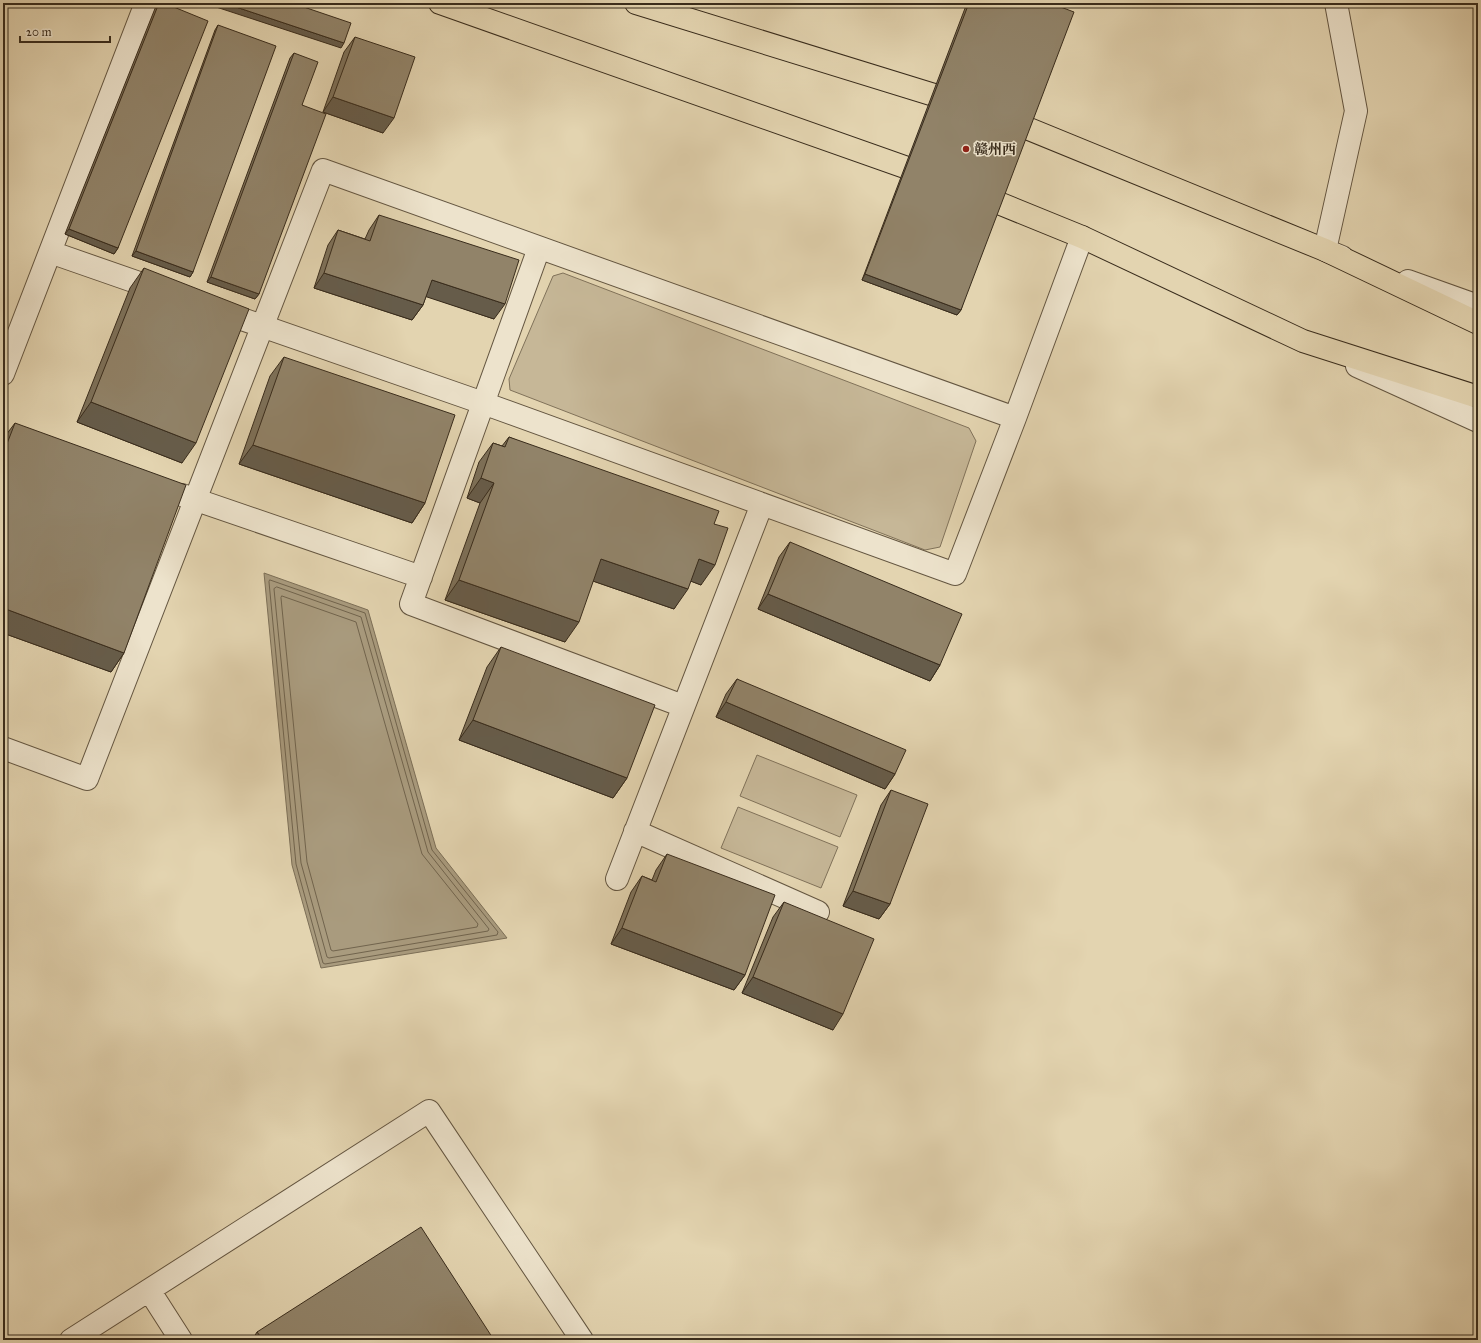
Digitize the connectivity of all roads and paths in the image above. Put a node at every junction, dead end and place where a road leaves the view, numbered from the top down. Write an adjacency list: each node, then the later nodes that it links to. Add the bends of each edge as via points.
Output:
1 (146, 3): 8 (street)
2 (440, 3): 5 (highway, via 954,185)
3 (636, 3): 7 (highway, via 989,112)
4 (1336, 3): 7 (street, via 1356,111)
5 (1082, 237): 12 (highway); 16 (street)
6 (539, 248): 11 (street, via 323,170); 15 (street); 16 (street)
7 (1325, 250): 9 (street); 10 (highway)
8 (50, 252): 11 (street); 13 (street)
9 (1478, 306)
10 (1478, 323)
11 (262, 326): 15 (street); 19 (street)
12 (1304, 341): 14 (highway); 17 (street)
13 (3, 374)
14 (1478, 397)
15 (483, 403): 20 (street); 21 (street)
16 (1016, 418): 20 (street, via 955,574)
17 (1478, 422)
18 (166, 489): 19 (street)
19 (195, 500): 21 (street); 23 (street, via 87,779)
20 (762, 504): 22 (street)
21 (421, 577): 22 (street, via 411,604)
22 (683, 706): 24 (street)
23 (3, 748)
24 (635, 831): 25 (street); 26 (street)
25 (617, 879)
26 (818, 912)
27 (148, 1290): 28 (street); 29 (street); 30 (street, via 429,1111)
28 (71, 1340)
29 (181, 1340)
30 (582, 1340)

